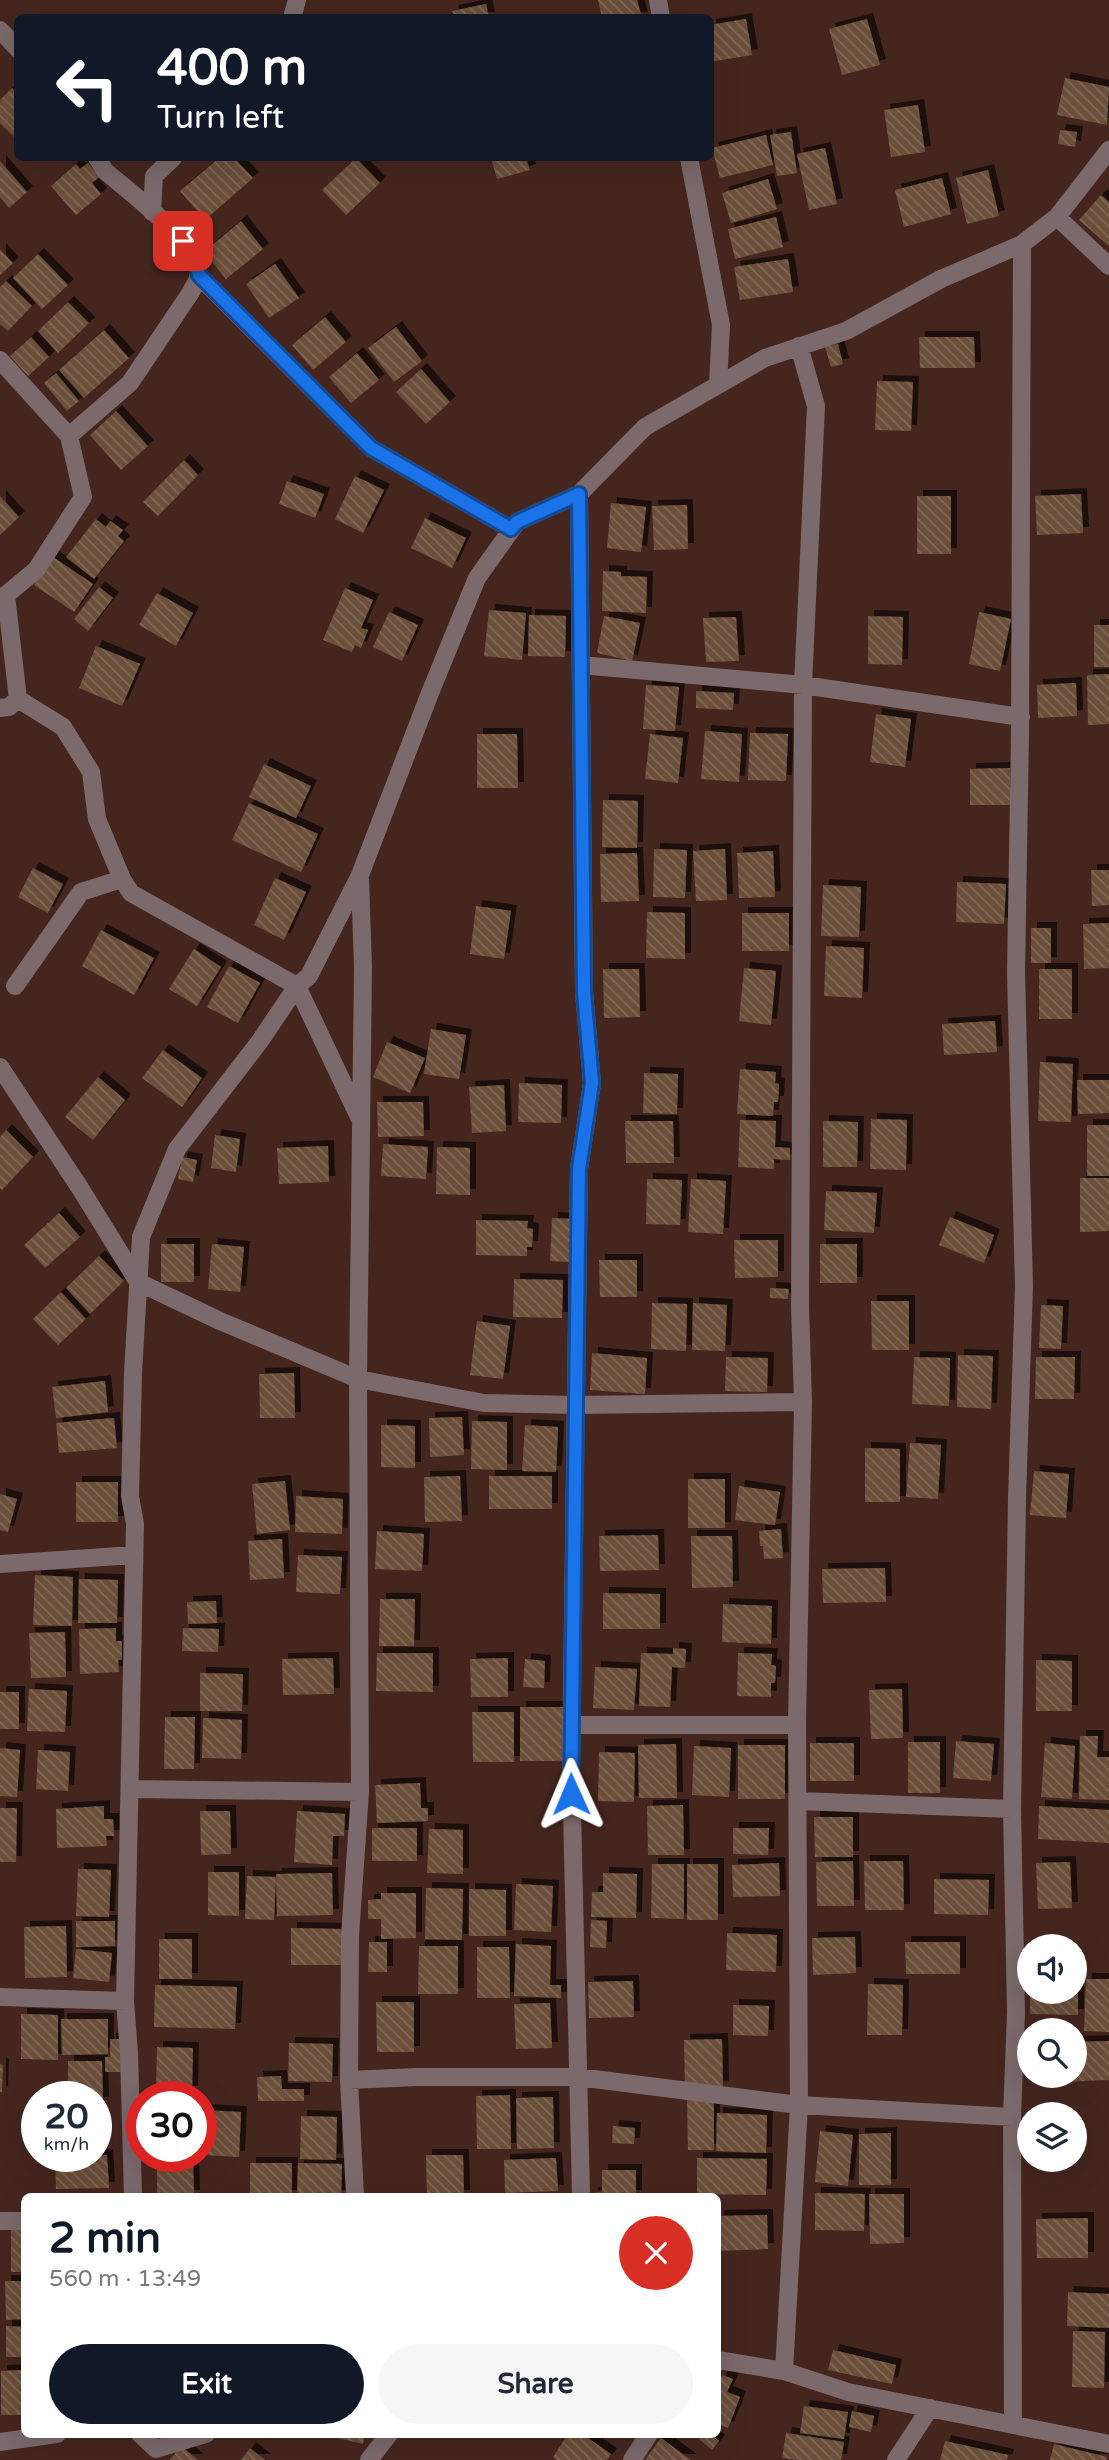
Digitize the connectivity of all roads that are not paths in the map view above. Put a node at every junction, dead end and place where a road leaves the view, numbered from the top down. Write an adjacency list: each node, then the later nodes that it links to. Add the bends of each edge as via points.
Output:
1 (0, 30): 2 (street)
2 (14, 45)
3 (1109, 150): 8 (street)
4 (99, 161): 7 (street)
5 (170, 161): 7 (street, via 154,176)
6 (690, 161): 14 (street, via 721,325)
7 (152, 212): 11 (street, via 183,241)
8 (1056, 217): 9 (street); 10 (street)
9 (1022, 244): 12 (street, via 940,279 846,331); 23 (street)
10 (1109, 266)
11 (199, 275): 15 (street, via 130,383); 17 (street, via 371,448)
12 (799, 346): 14 (street, via 765,358); 20 (street, via 816,406)
13 (0, 360): 15 (street)
14 (718, 385): 16 (street, via 645,427)
15 (69, 436): 18 (street, via 83,497 36,570)
16 (579, 494): 17 (street); 19 (street)
17 (511, 529): 24 (street, via 477,578)
18 (3, 596): 21 (street)
19 (581, 665): 20 (street); 33 (street, via 584,992 592,1083 579,1169)
20 (803, 685): 23 (street); 32 (street)
21 (18, 699): 22 (street); 25 (street, via 63,727 91,772 97,819)
22 (0, 708)
23 (1020, 717): 41 (street, via 1016,974 1024,1286)
24 (360, 875): 27 (street, via 309,976); 29 (street)
25 (122, 879): 26 (street, via 81,892); 27 (street, via 131,893)
26 (15, 986)
27 (297, 986): 29 (street); 30 (street, via 177,1149 141,1237)
28 (0, 1067): 30 (street)
29 (361, 1123): 31 (street)
30 (138, 1282): 31 (street); 34 (street, via 130,1496)
31 (358, 1379): 33 (street, via 484,1403); 39 (street)
32 (803, 1402): 33 (street); 37 (street)
33 (576, 1405): 36 (street)
34 (134, 1555): 35 (street); 38 (street)
35 (0, 1564)
36 (571, 1725): 37 (street); 44 (street)
37 (797, 1725): 40 (street)
38 (130, 1788): 39 (street); 43 (street)
39 (360, 1792): 45 (street, via 350,1936)
40 (799, 1801): 41 (street); 46 (street)
41 (1012, 1809): 47 (street, via 1016,2012)
42 (0, 1997): 43 (street)
43 (125, 2001): 48 (street)
44 (578, 2077): 45 (street); 46 (street); 50 (street)
45 (349, 2080): 49 (street)
46 (799, 2105): 47 (street); 54 (street)
47 (1012, 2117): 56 (street)
48 (133, 2193)
49 (355, 2193)
50 (581, 2193)
51 (0, 2221): 52 (street)
52 (21, 2221)
53 (721, 2360): 54 (street)
54 (784, 2371): 55 (street, via 848,2392)
55 (930, 2408): 56 (street); 66 (street)
56 (1013, 2424): 63 (street)
57 (28, 2438): 62 (street)
58 (144, 2438): 59 (street, via 156,2449)
59 (193, 2438)
60 (386, 2438): 64 (street)
61 (646, 2438): 65 (street)
62 (0, 2442)
63 (1109, 2444)
64 (369, 2460)
65 (632, 2460)
66 (896, 2460)

